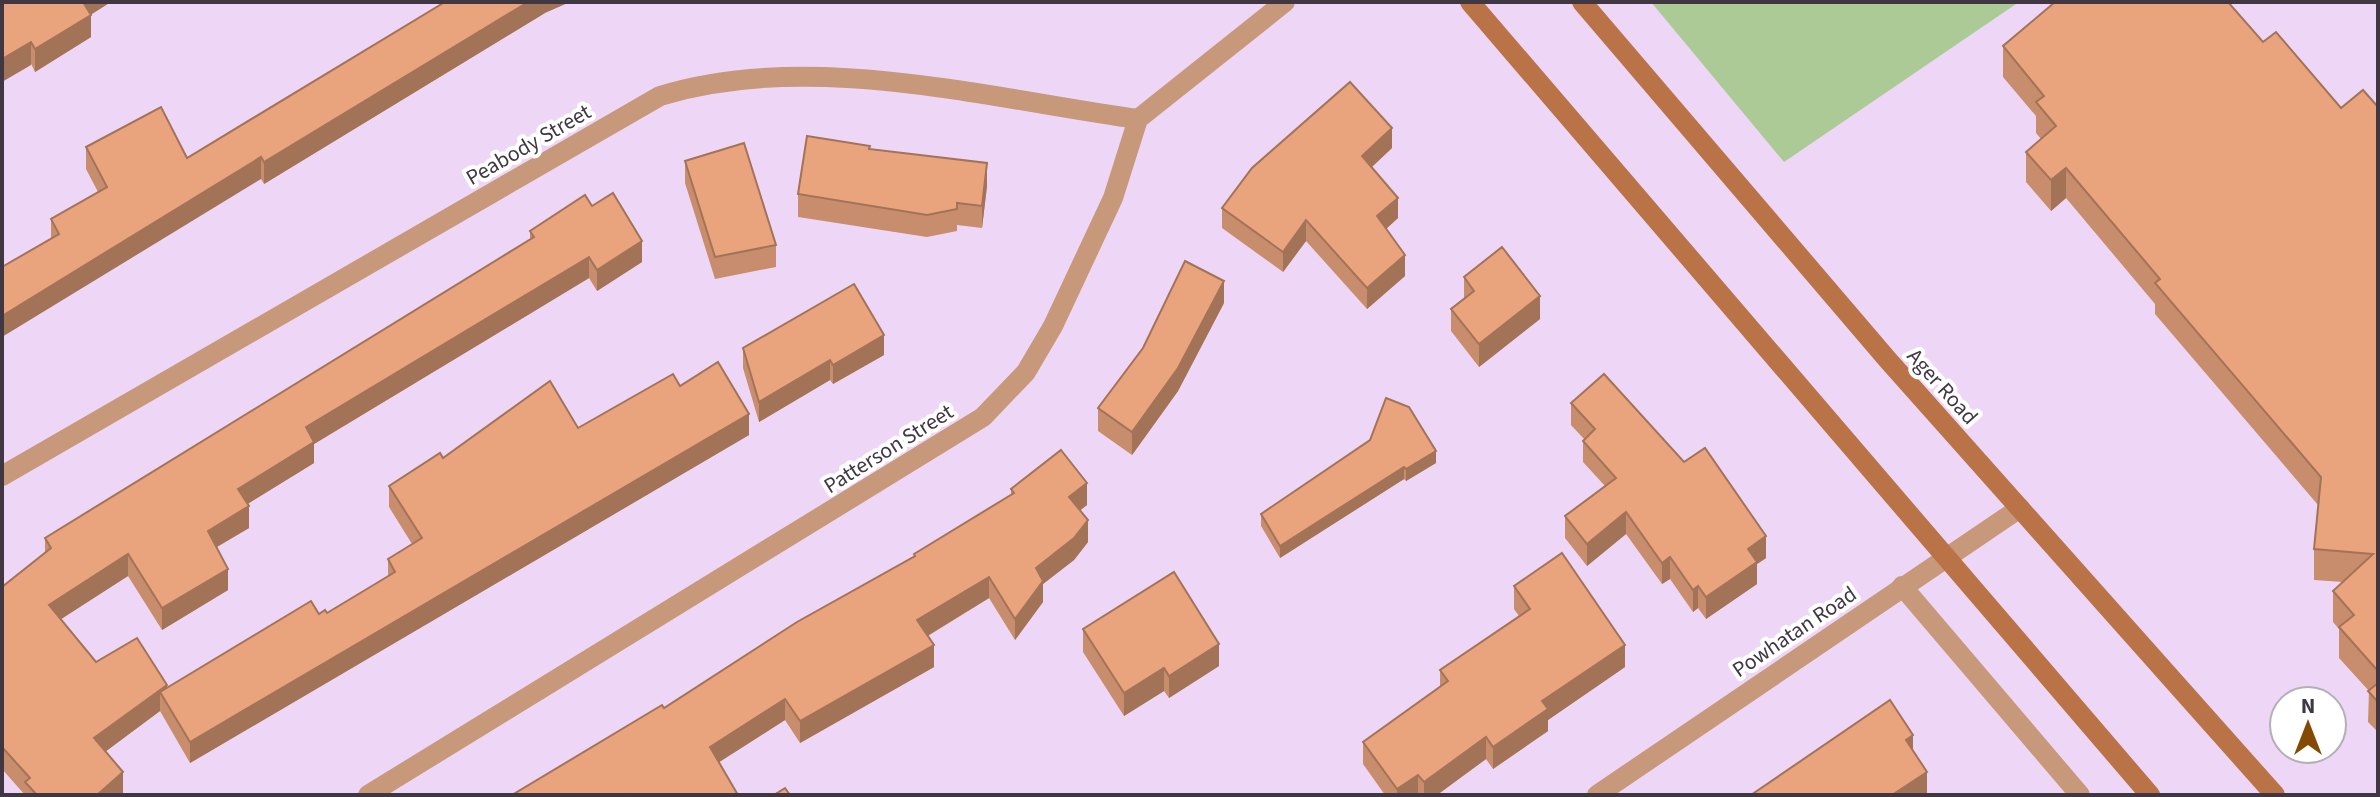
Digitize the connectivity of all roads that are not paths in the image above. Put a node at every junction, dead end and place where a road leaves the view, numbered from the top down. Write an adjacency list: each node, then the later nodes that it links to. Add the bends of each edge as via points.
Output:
1 (1285, 2): 4 (street)
2 (1470, 2): 7 (main road)
3 (1582, 2): 6 (main road, Ager Road)
4 (1138, 119): 5 (street, Peabody Street, via 881,81 804,76 702,83 660,96); 9 (street, Patterson Street, via 1113,198 1053,326 1026,372 983,417)
5 (2, 476)
6 (2020, 508): 7 (street, Powhatan Road); 13 (main road, Ager Road)
7 (1944, 557): 8 (street, Powhatan Road); 12 (main road)
8 (1902, 586): 10 (street, Powhatan Road); 11 (street)
9 (368, 795)
10 (1597, 795)
11 (2080, 795)
12 (2150, 795)
13 (2275, 795)

